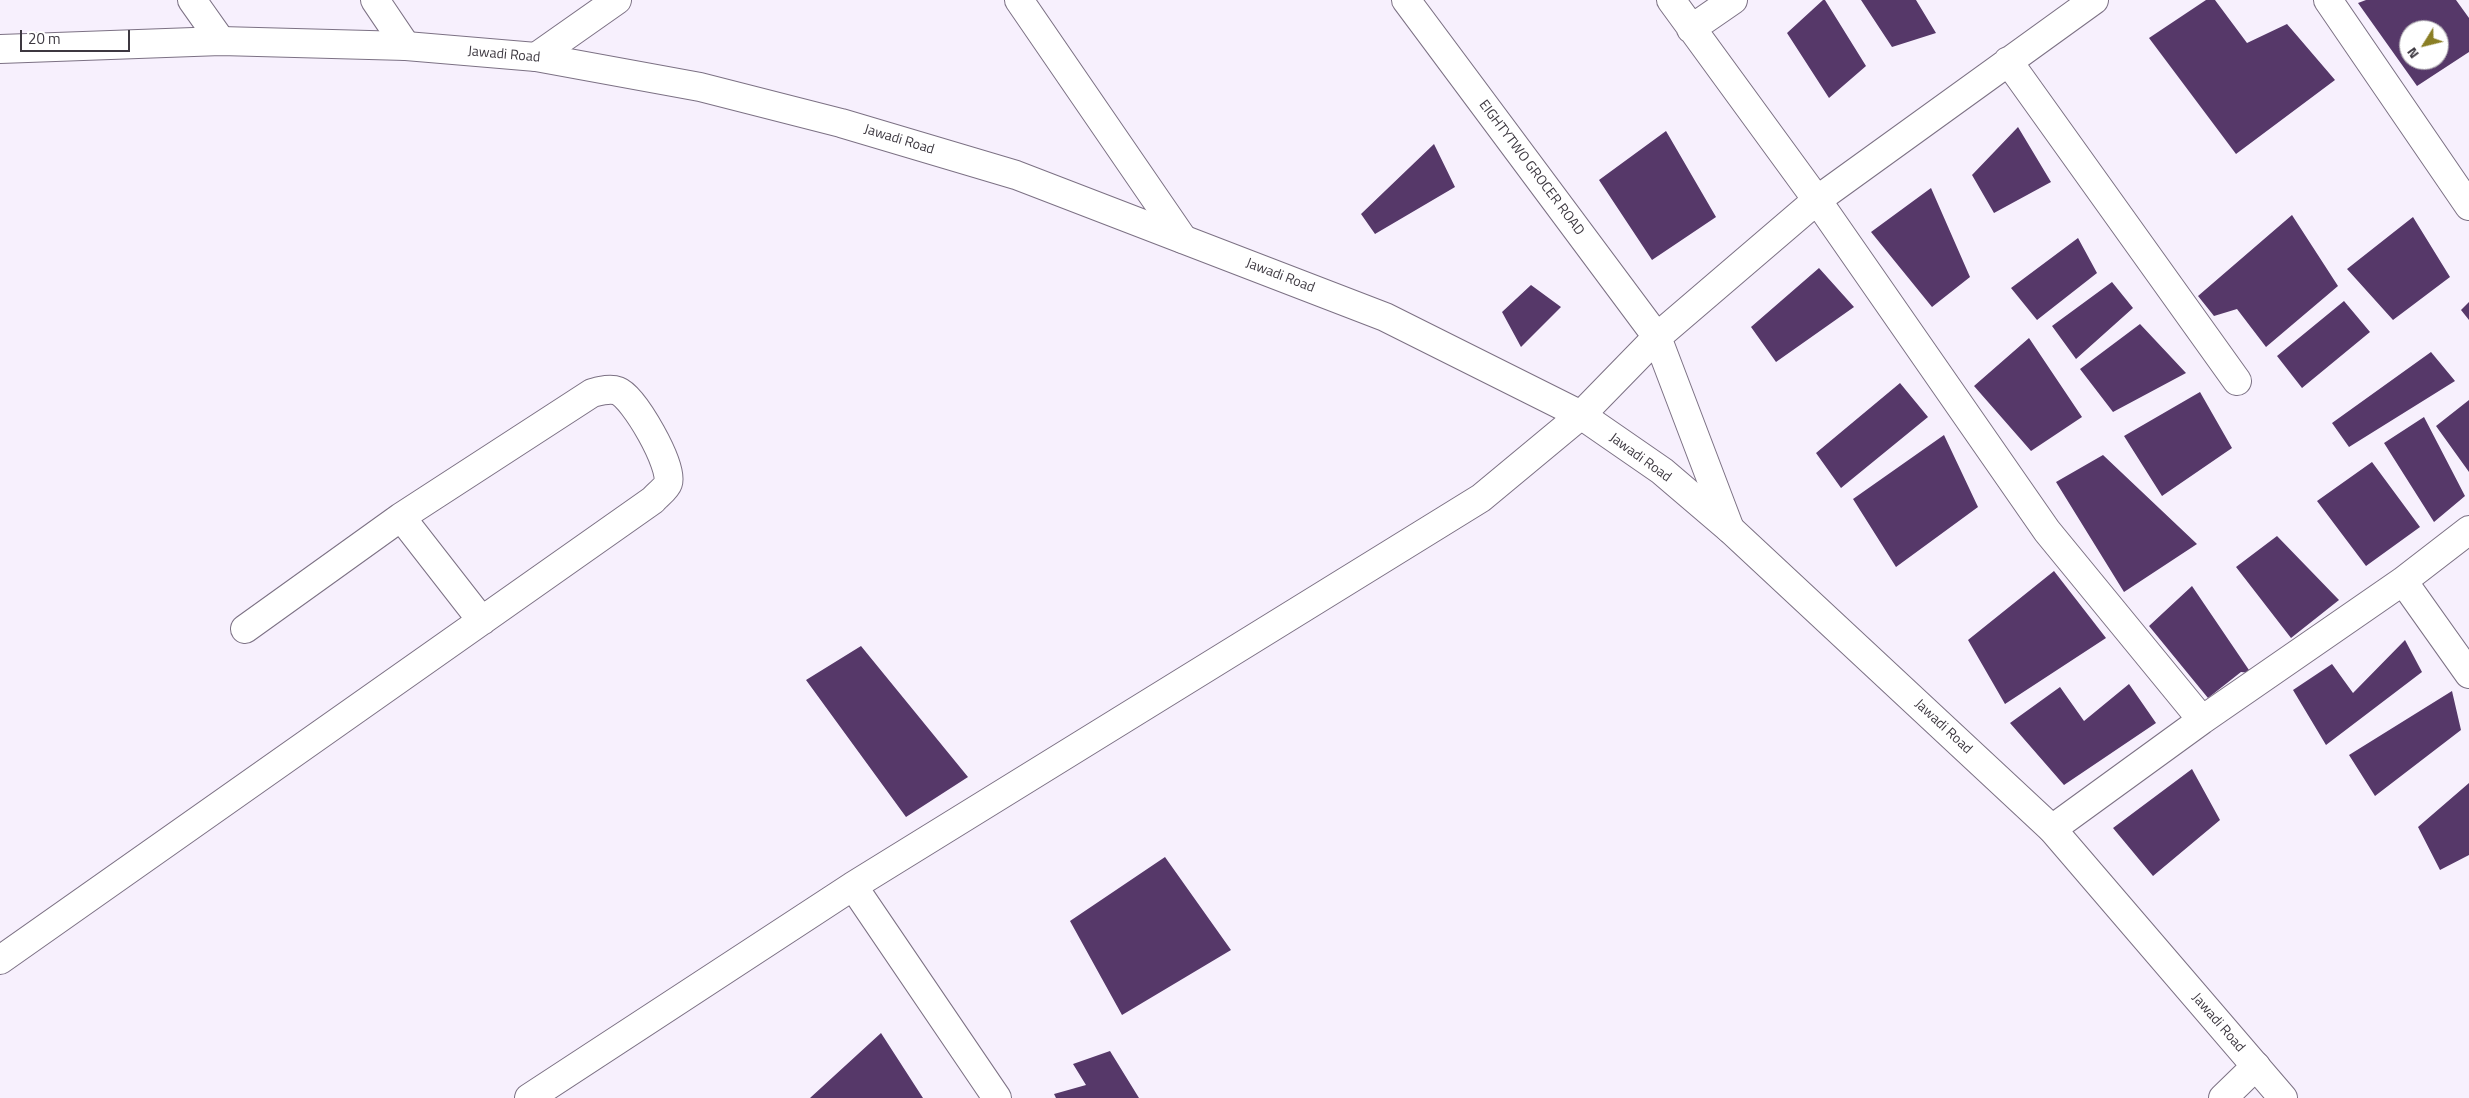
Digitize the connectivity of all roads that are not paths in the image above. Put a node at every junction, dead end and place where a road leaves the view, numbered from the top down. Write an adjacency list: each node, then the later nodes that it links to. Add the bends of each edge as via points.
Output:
1 (192, 0): 11 (street)
2 (375, 0): 12 (street)
3 (617, 0): 14 (street)
4 (1019, 0): 18 (street)
5 (1406, 0): 19 (street, EIGHTYTWO GROCER ROAD)
6 (1672, 0): 10 (street)
7 (1733, 0): 10 (street)
8 (2094, 0): 15 (street)
9 (2328, 0): 17 (street)
10 (1691, 28): 16 (street)
11 (221, 41): 12 (street, Jawadi Road); 13 (street, Jawadi Road)
12 (406, 46): 14 (street, Jawadi Road)
13 (0, 49)
14 (536, 57): 18 (street, Jawadi Road, via 700,87 841,122 1016,175)
15 (2008, 61): 16 (street); 20 (street)
16 (1817, 200): 19 (street); 29 (street, via 2047,531)
17 (2469, 206)
18 (1183, 239): 21 (street, Jawadi Road, via 1385,317)
19 (1657, 337): 21 (street); 23 (street, EIGHTYTWO GROCER ROAD)
20 (2237, 381)
21 (1581, 415): 23 (street, Jawadi Road, via 1662,471); 31 (street, via 1481,498)
22 (401, 517): 26 (street); 26 (street, via 592,393 619,391 632,402 664,458 669,473 668,483 653,500); 27 (street)
23 (1730, 529): 30 (street, Jawadi Road)
24 (2469, 530): 25 (street)
25 (2403, 580): 28 (street); 29 (street)
26 (482, 621): 32 (street)
27 (245, 629)
28 (2469, 674)
29 (2202, 720): 30 (street)
30 (2052, 829): 33 (street, Jawadi Road)
31 (853, 886): 34 (street); 35 (street)
32 (0, 960)
33 (2256, 1066): 36 (street); 37 (street, Jawadi Road)
34 (529, 1098)
35 (997, 1098)
36 (2223, 1098)
37 (2283, 1098)

